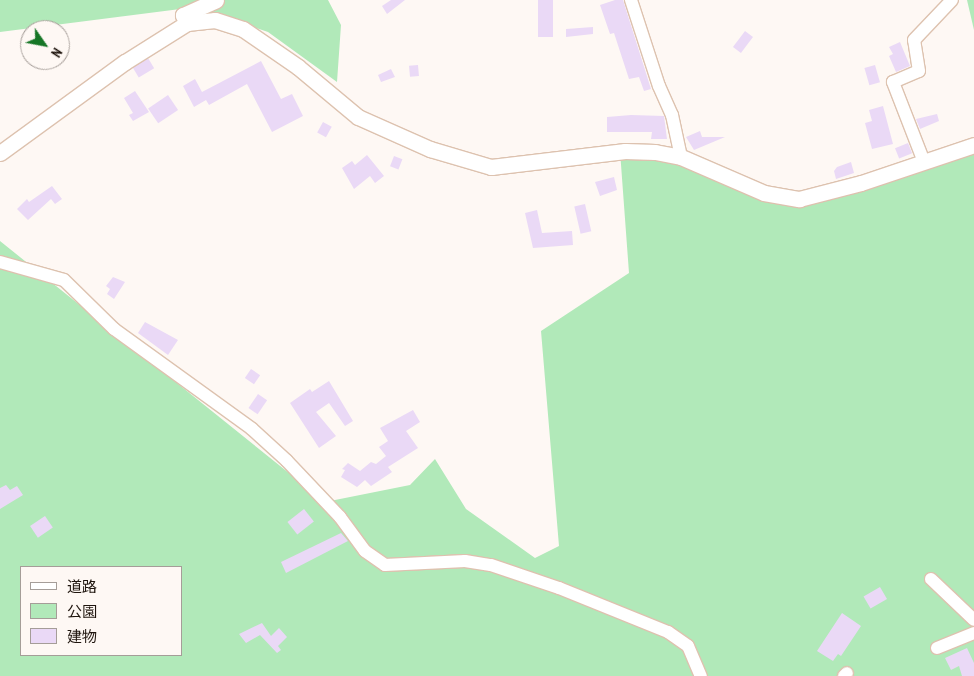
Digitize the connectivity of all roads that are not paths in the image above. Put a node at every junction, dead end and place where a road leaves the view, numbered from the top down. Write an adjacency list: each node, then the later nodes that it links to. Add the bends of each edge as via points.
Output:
1 (216, 0): 4 (street, via 182,15)
2 (632, 0): 7 (street, via 658,86 672,115)
3 (952, 0): 8 (street, via 914,40 919,71 893,82)
4 (187, 22): 6 (street, via 125,62); 7 (street, via 215,20 243,29 298,67 358,117 396,136 466,162 500,168 625,151)
5 (974, 146): 8 (street)
6 (0, 153)
7 (681, 157): 8 (street, via 764,193 799,199 853,186)
8 (924, 162)
9 (0, 262): 14 (street, via 64,280 114,328 252,429 340,518 365,551 385,565 465,561 491,565 559,588 668,632 688,646)
10 (931, 579): 11 (street)
11 (974, 620)
12 (974, 633): 13 (street)
13 (937, 648)
14 (701, 676)

